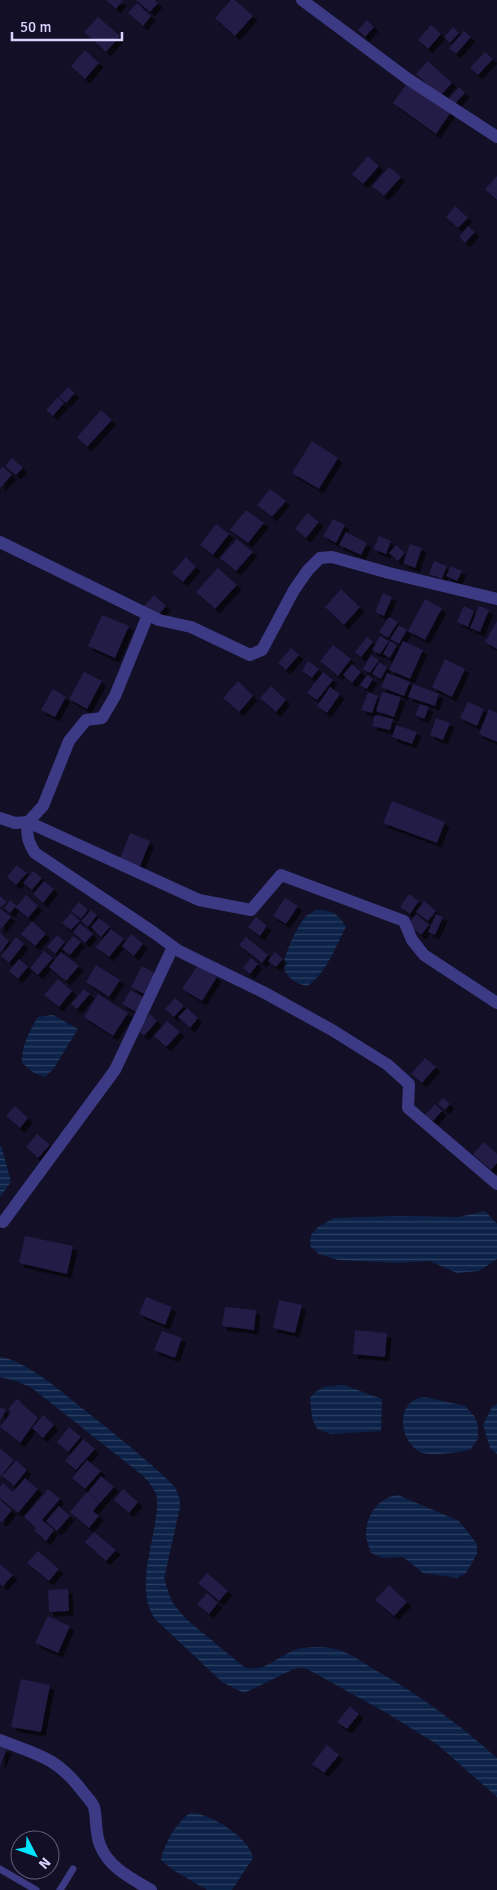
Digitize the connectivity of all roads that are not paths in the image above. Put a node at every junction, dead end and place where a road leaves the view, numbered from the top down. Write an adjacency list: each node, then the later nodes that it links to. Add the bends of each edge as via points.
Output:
1 (302, 0): 2 (street, via 408,79)
2 (497, 137)
3 (0, 542): 5 (street)
4 (497, 599): 5 (street, via 332,557 320,558 308,570 262,650 250,655 191,627 159,620)
5 (148, 614): 7 (street, via 111,703 102,718 86,720 69,741 43,806)
6 (0, 818): 7 (street, via 15,823)
7 (28, 822): 8 (street, via 28,843 35,853); 9 (street, via 199,900 251,910 281,876 404,921 412,940 424,955)
8 (173, 947): 10 (street, via 265,993 388,1065 409,1084 408,1108); 11 (street, via 114,1070)
9 (497, 1003)
10 (497, 1184)
11 (3, 1222)
12 (0, 1740): 17 (street, via 52,1760 63,1769 94,1806 99,1844 107,1856 128,1876)
13 (0, 1868): 15 (lane)
14 (73, 1869): 16 (lane)
15 (36, 1890)
16 (60, 1890)
17 (151, 1890)

